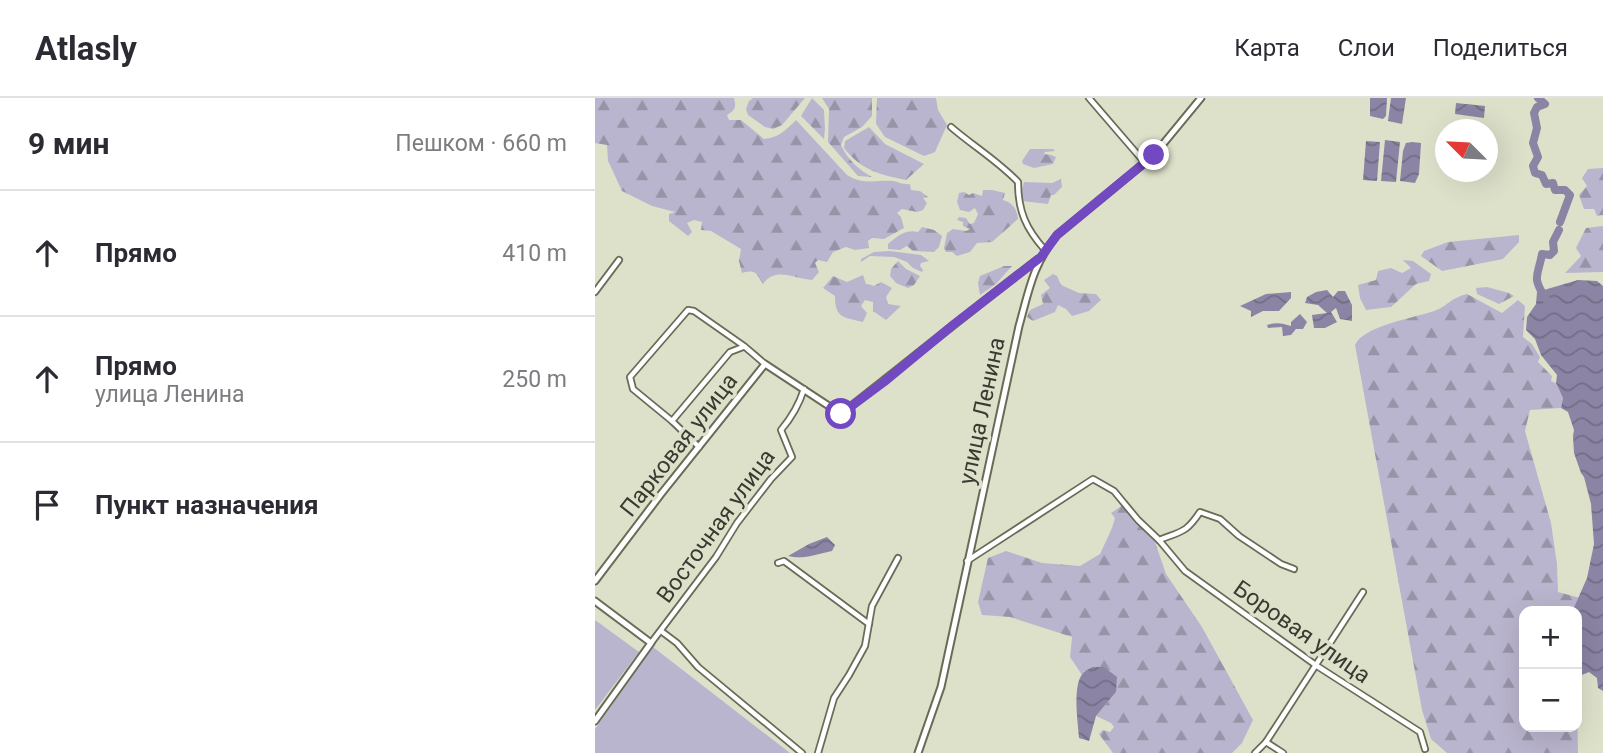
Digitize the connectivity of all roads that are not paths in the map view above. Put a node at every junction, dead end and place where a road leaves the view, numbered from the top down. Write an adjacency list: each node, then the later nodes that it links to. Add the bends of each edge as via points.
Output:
1 (1089, 98): 4 (street)
2 (1201, 98): 4 (street, улица Ленина)
3 (951, 127): 5 (street, via 1018,183 1018,201 1031,234)
4 (1145, 163): 5 (street, улица Ленина)
5 (1045, 250): 6 (street, улица Ленина)
6 (1041, 257): 11 (street, via 841,414); 16 (street, улица Ленина, via 1019,326)
7 (619, 260): 8 (street)
8 (595, 292)
9 (744, 346): 10 (street); 12 (street, via 730,352); 12 (street, via 688,310 631,377 632,389)
10 (765, 364): 11 (street); 13 (street, Парковая улица)
11 (804, 388): 23 (street, Восточная улица, via 781,430 792,457 737,523)
12 (672, 421): 13 (street)
13 (700, 447): 19 (street, Парковая улица)
14 (1159, 540): 16 (street, Боровая улица, via 1114,491 1093,479); 18 (street, via 1189,527 1200,512 1220,519); 25 (street, Боровая улица, via 1185,571)
15 (898, 558): 22 (street, via 872,606)
16 (967, 561): 31 (street, улица Ленина, via 940,687)
17 (778, 563): 22 (street, via 784,561)
18 (1294, 569)
19 (595, 582)
20 (1363, 593): 25 (street)
21 (595, 601): 24 (street)
22 (869, 624): 30 (street, via 865,646 834,698)
23 (661, 631): 24 (street, Восточная улица); 29 (street)
24 (651, 643): 26 (street)
25 (1317, 666): 27 (street); 28 (street, Боровая улица, via 1420,732)
26 (595, 721)
27 (1266, 742): 32 (street); 33 (street)
28 (1425, 749)
29 (802, 753)
30 (818, 753)
31 (918, 753)
32 (1255, 753)
33 (1283, 753)

